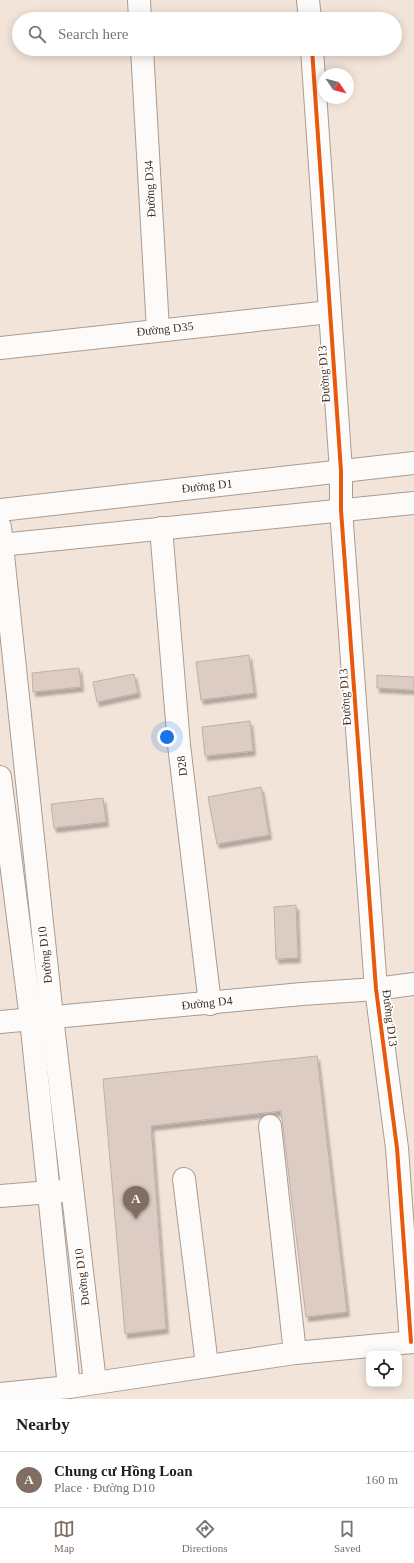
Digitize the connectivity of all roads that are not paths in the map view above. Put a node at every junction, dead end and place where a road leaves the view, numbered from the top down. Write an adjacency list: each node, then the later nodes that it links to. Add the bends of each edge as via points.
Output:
1 (139, 0): 3 (street)
2 (308, 0): 4 (street)
3 (140, 12)
4 (309, 12)
5 (142, 56): 8 (street, Đường D34)
6 (312, 56): 7 (street, Đường D13)
7 (330, 312): 8 (street, Đường D35); 11 (street, Đường D13)
8 (158, 330): 9 (street, Đường D35)
9 (0, 348)
10 (414, 463): 11 (street, Đường D1)
11 (341, 471): 13 (street, Đường D1); 14 (street, Đường D13)
12 (414, 503): 14 (street)
13 (0, 510)
14 (342, 510): 15 (street); 20 (street, Đường D13)
15 (161, 528): 16 (street); 21 (street, D28, via 179,745)
16 (1, 539): 22 (street, Đường D10)
17 (0, 777): 18 (street, Đường D10)
18 (6, 867): 22 (street, Đường D10)
19 (414, 984): 20 (street, Đường D4)
20 (376, 989): 21 (street, Đường D4); 25 (street, Đường D13)
21 (210, 1004): 22 (street, Đường D4)
22 (41, 1018): 23 (street, Đường D4); 27 (street, Đường D10); 28 (street, Đường D10)
23 (0, 1022)
24 (270, 1126): 31 (street)
25 (405, 1147): 30 (street, Đường D13)
26 (184, 1179): 32 (street)
27 (72, 1190): 28 (street); 33 (street, Đường D10)
28 (48, 1192): 29 (street); 34 (street, Đường D10)
29 (0, 1196)
30 (413, 1342): 31 (street)
31 (296, 1353): 32 (street)
32 (207, 1365): 33 (street)
33 (95, 1382): 34 (street)
34 (69, 1386): 35 (street)
35 (0, 1394)

